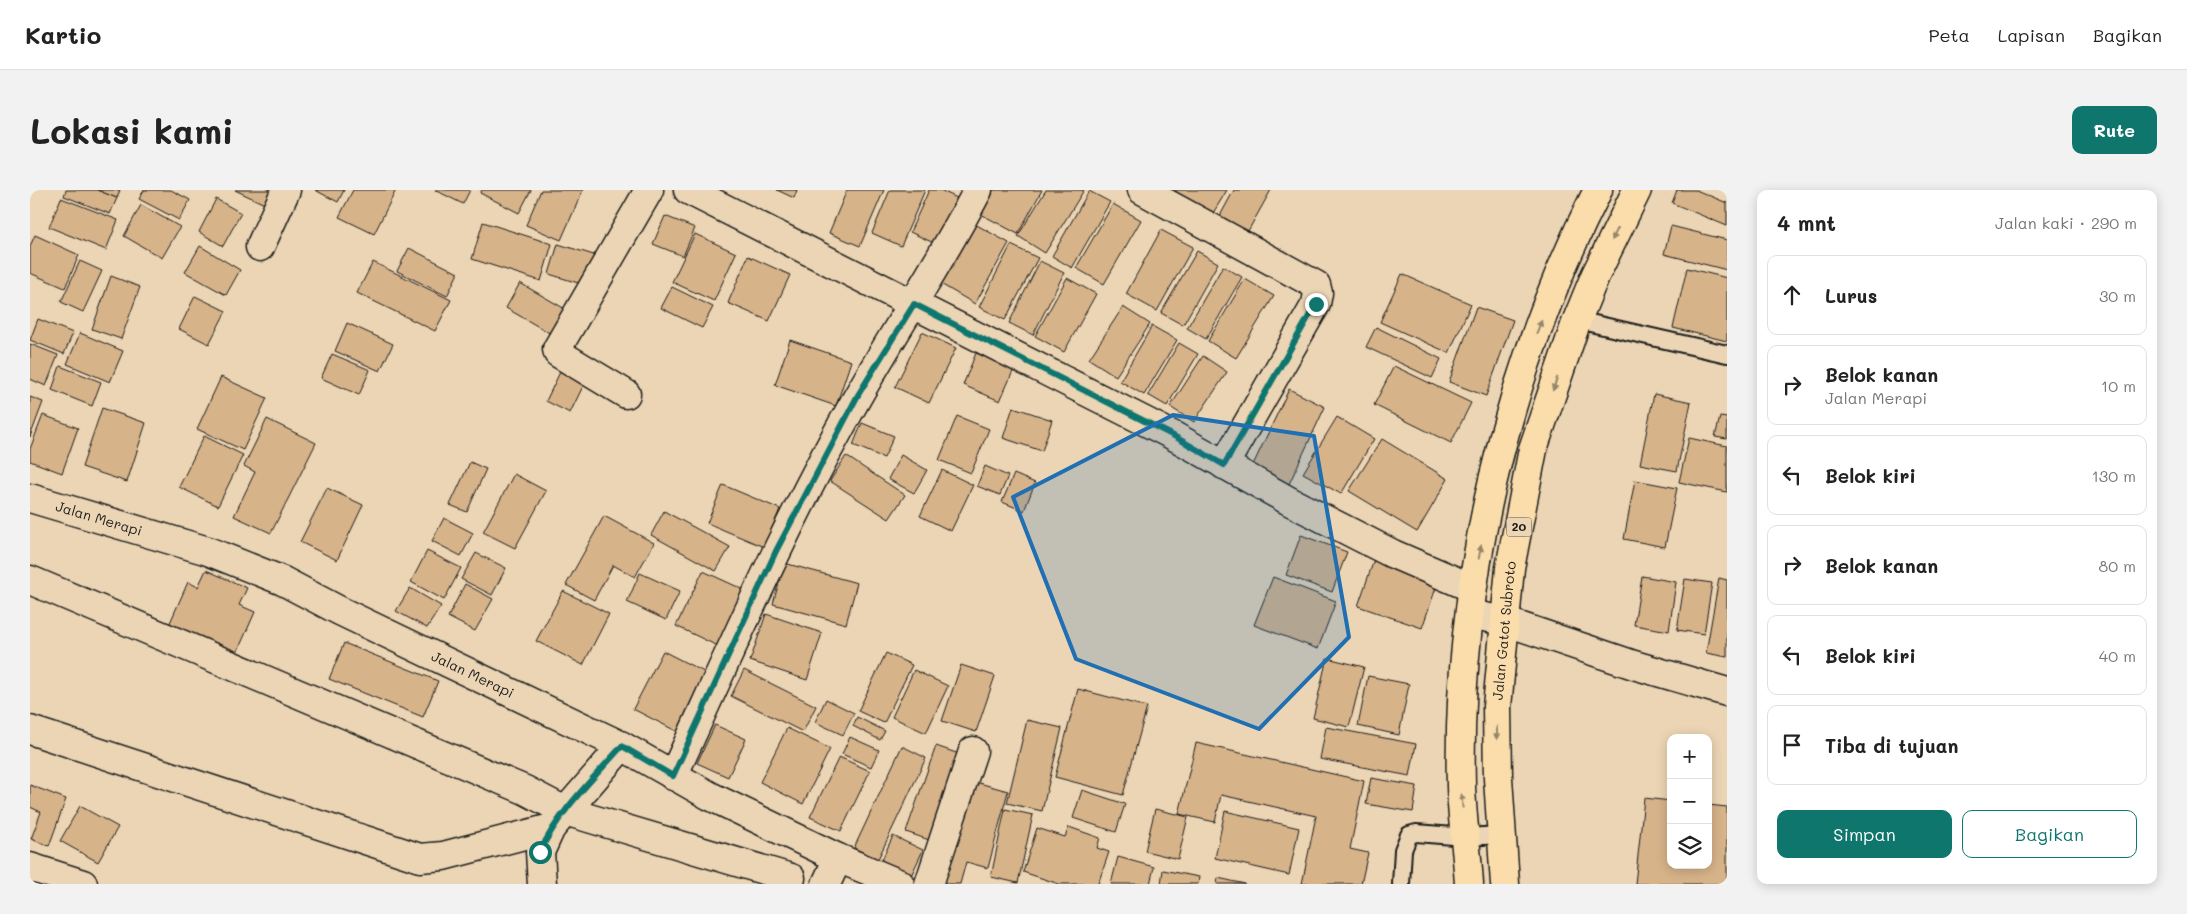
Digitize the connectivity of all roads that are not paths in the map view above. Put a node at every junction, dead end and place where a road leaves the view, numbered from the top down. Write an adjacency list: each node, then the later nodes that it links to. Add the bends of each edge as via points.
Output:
1 (286, 190): 8 (street)
2 (649, 190): 12 (street, via 557,349 558,353)
3 (688, 190): 9 (street)
4 (978, 190): 9 (street)
5 (1142, 190): 13 (street, via 1316,285 1316,304)
6 (1598, 190): 16 (highway, 20, one-way to 6, via 1504,433 1536,333)
7 (1637, 190): 10 (highway, Jalan Gatot Subroto / 20, one-way to 10)
8 (260, 247)
9 (914, 304): 13 (street, via 1172,435); 22 (street, via 858,395 776,551)
10 (1577, 320): 11 (lane); 17 (highway, Jalan Gatot Subroto / 20, one-way to 17, via 1533,449 1510,568)
11 (1727, 354)
12 (626, 394)
13 (1224, 465): 16 (street, via 1393,554)
14 (30, 498): 20 (street, Jalan Merapi, via 208,551 283,580 340,611)
15 (30, 580): 23 (street, via 525,790)
16 (1471, 601): 17 (street); 25 (highway, 20, one-way to 16, via 1461,787 1463,677)
17 (1504, 621): 18 (street); 24 (highway, Jalan Gatot Subroto / 20, one-way to 24, via 1497,707)
18 (1727, 692)
19 (30, 730): 23 (street, via 420,858 443,856)
20 (622, 746): 22 (street, Jalan Merapi); 23 (street)
21 (973, 751): 33 (street)
22 (673, 776): 26 (street, Jalan Merapi)
23 (558, 819): 28 (street); 30 (street, via 540,852)
24 (1501, 835): 25 (lane); 36 (highway, Jalan Gatot Subroto / 20)
25 (1466, 837): 34 (lane, via 1410,835 1403,850); 35 (highway, 20)
26 (838, 858): 31 (street); 32 (street, Jalan Merapi)
27 (30, 867): 29 (street)
28 (792, 878)
29 (83, 884)
30 (542, 884)
31 (826, 884)
32 (900, 884)
33 (929, 884)
34 (1401, 884)
35 (1469, 884)
36 (1505, 884)

